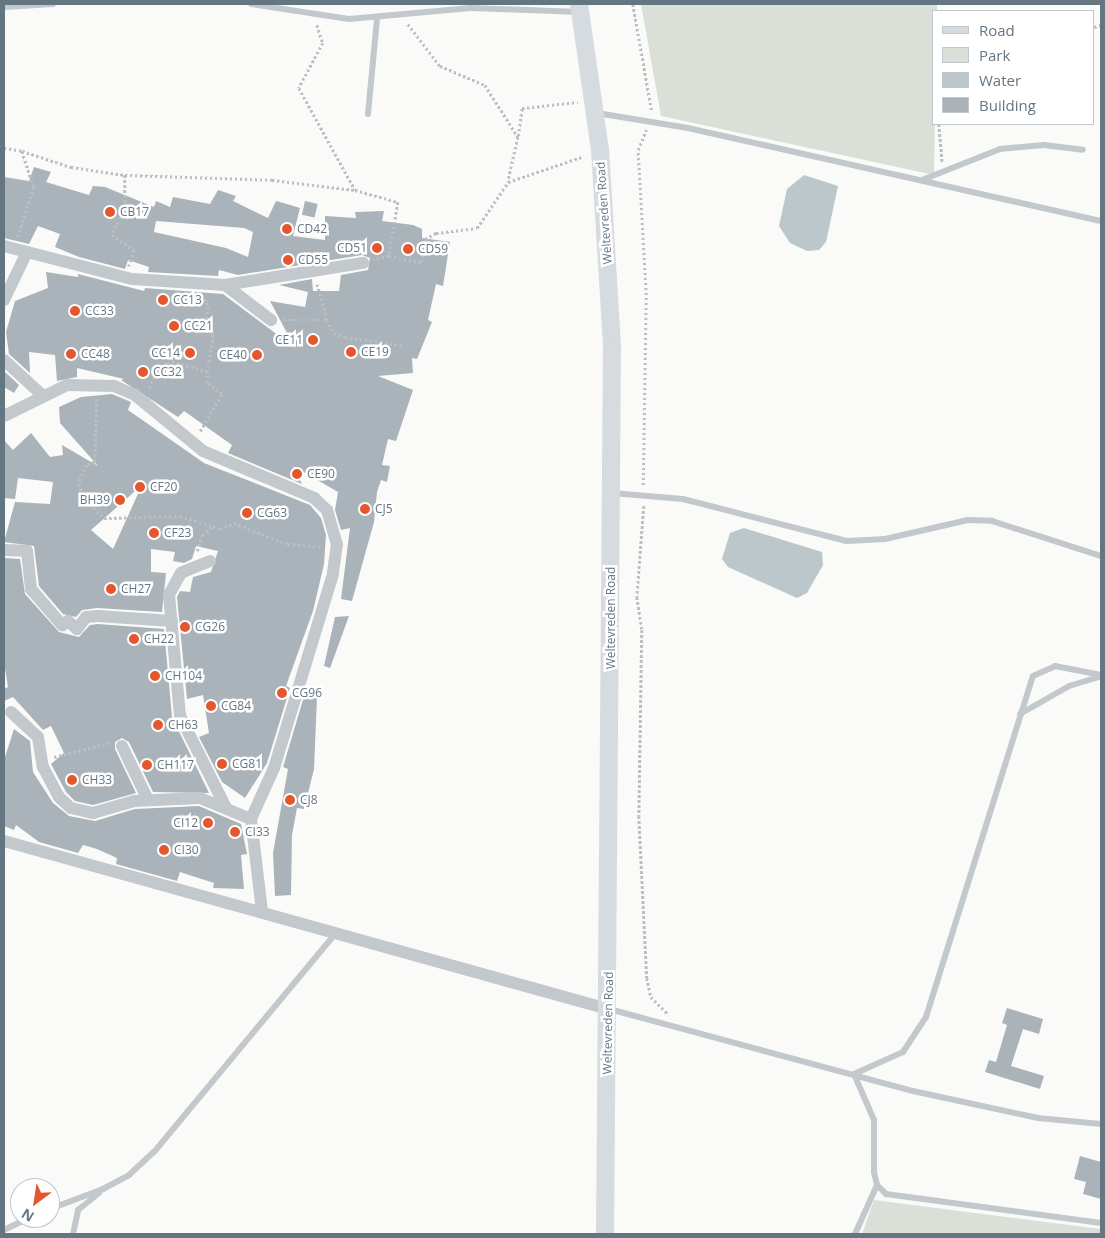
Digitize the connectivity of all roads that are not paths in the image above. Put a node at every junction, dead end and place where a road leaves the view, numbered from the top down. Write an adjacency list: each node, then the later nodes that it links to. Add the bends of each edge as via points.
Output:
1 (53, 4): 3 (lane)
2 (251, 4): 5 (lane, via 314,16)
3 (4, 7)
4 (580, 8): 5 (lane, via 471,8); 6 (street, Weltevreden Road)
5 (377, 19): 7 (lane)
6 (596, 113): 9 (lane, via 654,121); 20 (street, Weltevreden Road, via 612,346)
7 (368, 114)
8 (1083, 150): 9 (lane, via 1044,145 1000,149)
9 (922, 180): 10 (lane)
10 (1101, 221)
11 (9, 247): 12 (street)
12 (27, 252): 14 (street, via 126,278); 15 (street)
13 (363, 263): 14 (street, via 310,269 257,283)
14 (225, 285): 16 (street)
15 (4, 300)
16 (271, 320)
17 (4, 360): 18 (street)
18 (41, 394): 19 (street); 31 (street, via 82,384 114,386 143,401 191,442 314,498 326,510 337,544 313,645 274,768)
19 (4, 416)
20 (612, 493): 22 (lane, via 683,499 847,541 885,539 968,520 992,521); 35 (street, Weltevreden Road)
21 (4, 550): 24 (street, via 27,551 31,589 62,625 68,621 77,629 86,617 98,616)
22 (1101, 556)
23 (210, 561): 24 (street, via 196,563 181,573 171,588)
24 (172, 621): 30 (street, via 180,716)
25 (1101, 675): 27 (lane, via 1069,686); 27 (lane, via 1066,666 1039,671 1024,693)
26 (11, 712): 29 (street, via 38,737 41,759 59,797 71,808 93,813)
27 (1020, 714): 36 (lane, via 926,1017 903,1052)
28 (122, 746): 29 (street)
29 (148, 800): 30 (street, via 200,798)
30 (225, 806): 31 (street)
31 (251, 819): 33 (street)
32 (4, 841): 33 (street)
33 (262, 911): 34 (street)
34 (337, 932): 35 (street); 39 (lane, via 154,1152 129,1175)
35 (608, 1009): 36 (lane); 43 (street, Weltevreden Road)
36 (854, 1074): 37 (lane, via 1038,1118); 38 (lane, via 874,1120)
37 (1101, 1124)
38 (877, 1185): 41 (lane, via 886,1194 907,1200); 44 (lane)
39 (103, 1189): 40 (lane); 42 (lane, via 78,1210)
40 (60, 1205)
41 (1101, 1223)
42 (73, 1234)
43 (605, 1234)
44 (855, 1234)

